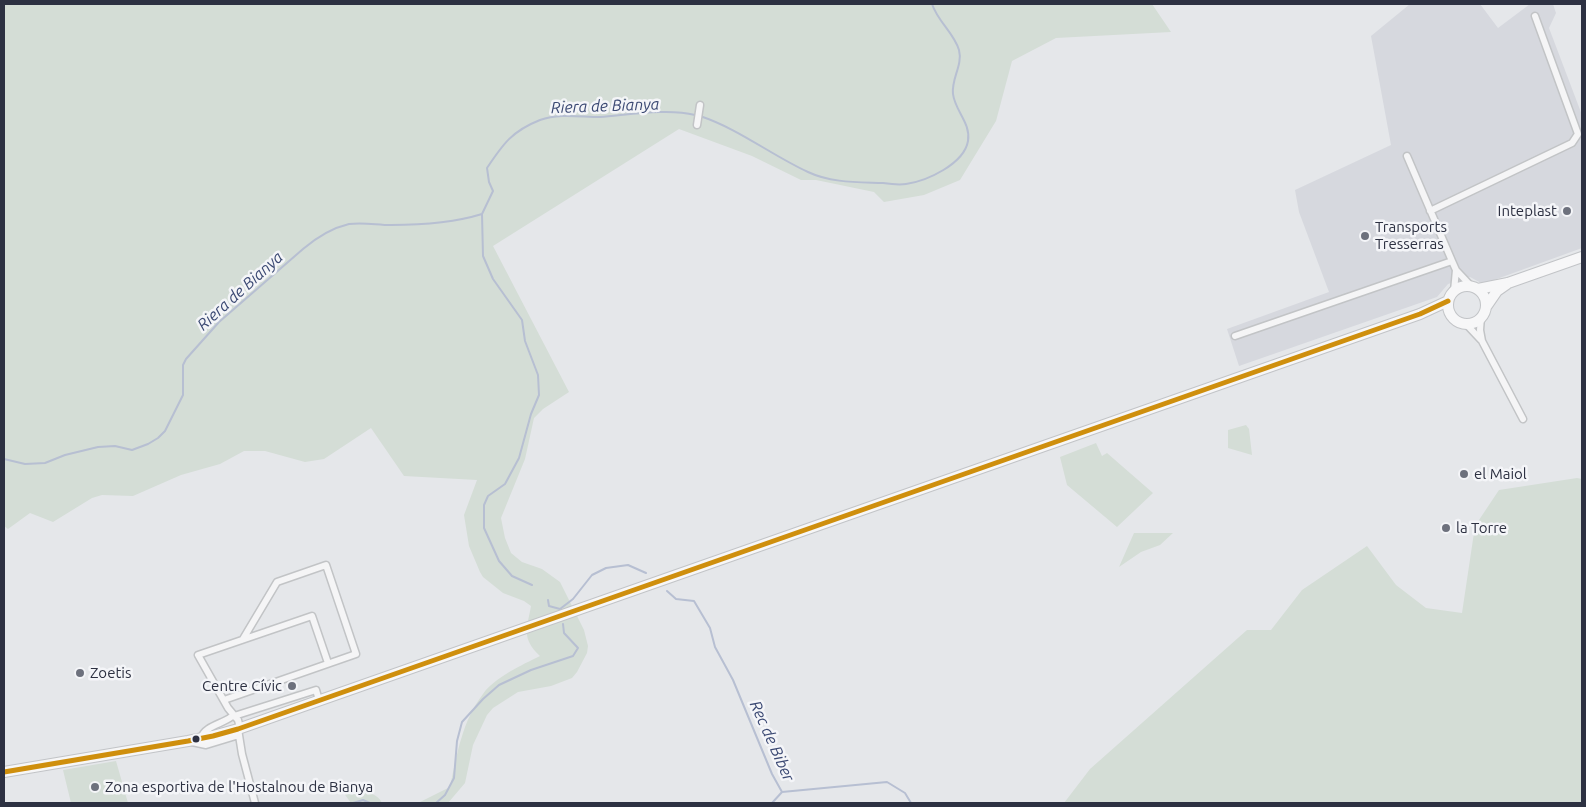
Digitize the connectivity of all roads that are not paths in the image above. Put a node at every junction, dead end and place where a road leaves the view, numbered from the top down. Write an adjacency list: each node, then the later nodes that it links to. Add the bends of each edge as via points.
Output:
1 (1535, 16): 5 (street, via 1578,134 1572,143)
2 (700, 105): 3 (street)
3 (697, 125)
4 (1407, 156): 5 (street)
5 (1430, 211): 7 (street)
6 (1582, 257): 9 (main road)
7 (1452, 261): 8 (street); 18 (street)
8 (1456, 270): 10 (street); 11 (street)
9 (1508, 283): 10 (main road); 13 (main road)
10 (1475, 288): 11 (main road, via 1462,286); 13 (main road, via 1485,298)
11 (1454, 291): 12 (main road)
12 (1448, 301): 14 (main road); 15 (main road)
13 (1486, 306): 16 (main road)
14 (1420, 314): 15 (main road, via 1440,312); 24 (main road)
15 (1451, 315): 17 (main road)
16 (1481, 317): 17 (main road); 19 (street)
17 (1466, 324): 19 (street)
18 (1234, 336)
19 (1482, 341): 20 (street)
20 (1523, 419)
21 (243, 639): 22 (street, via 312,616); 22 (street, via 277,582 326,565 356,654); 23 (street, via 198,655)
22 (328, 664): 23 (street)
23 (224, 700): 25 (street)
24 (320, 700): 26 (street, via 316,690); 28 (main road)
25 (228, 708): 26 (street); 27 (street)
26 (235, 716): 27 (street); 28 (street)
27 (227, 721): 28 (street); 29 (street, via 207,730)
28 (237, 731): 29 (main road); 30 (street, via 206,745); 32 (street)
29 (201, 738): 30 (main road)
30 (188, 741): 31 (main road)
31 (4, 772)
32 (255, 803)

